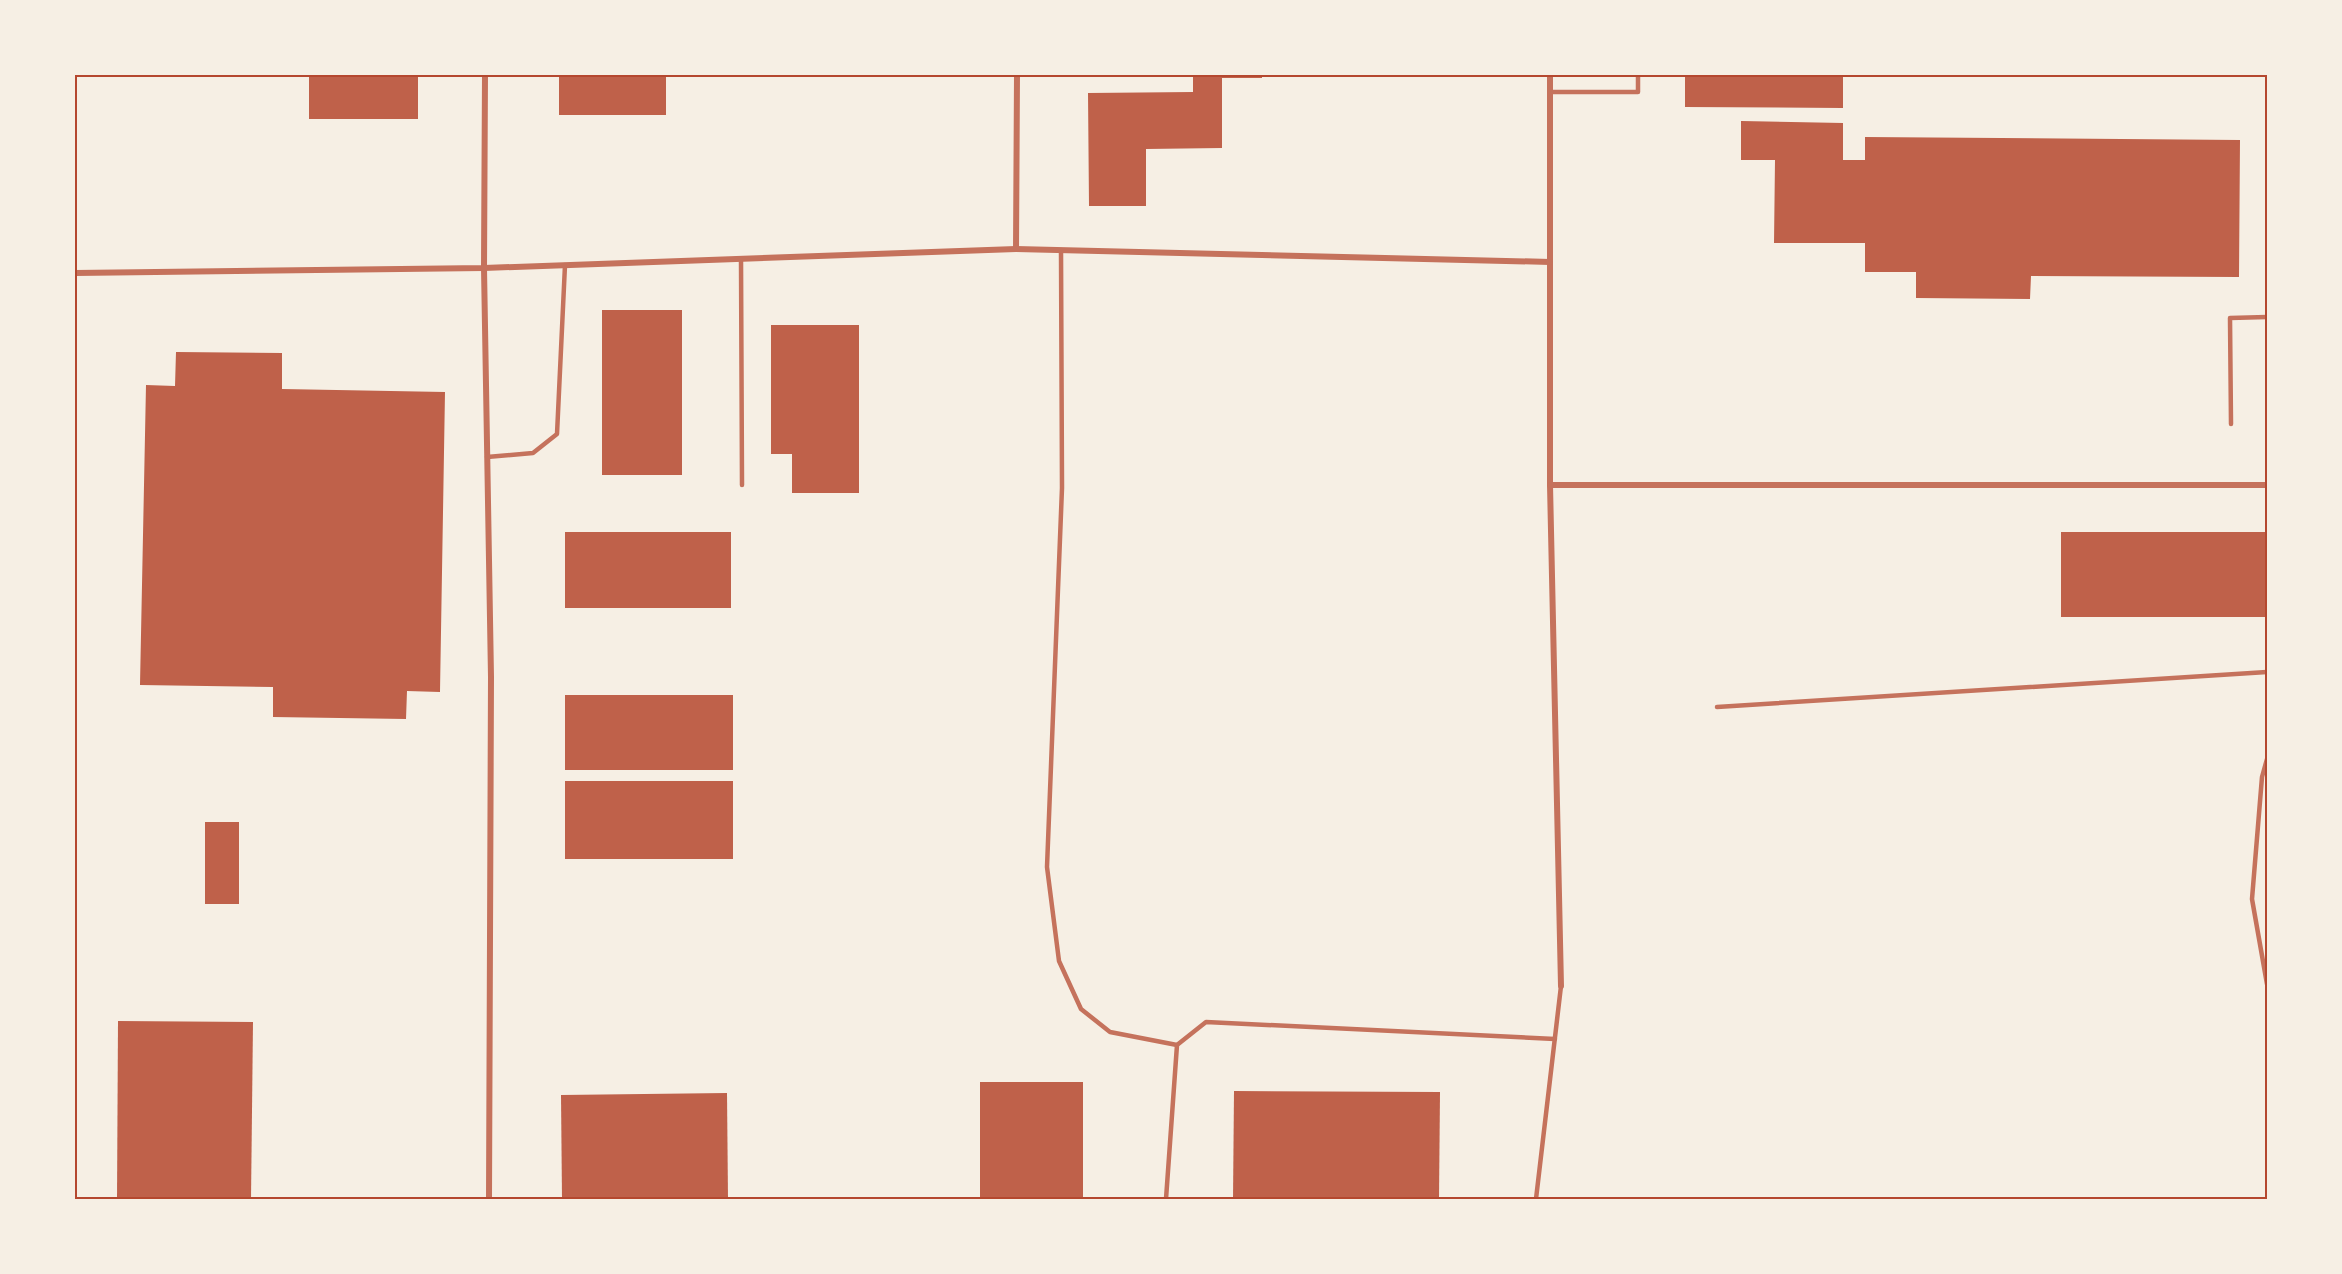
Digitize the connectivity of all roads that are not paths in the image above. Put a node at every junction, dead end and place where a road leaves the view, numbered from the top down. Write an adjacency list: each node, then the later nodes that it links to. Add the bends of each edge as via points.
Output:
1 (485, 75): 11 (street)
2 (1017, 75): 6 (street)
3 (1550, 75): 5 (street)
4 (1638, 75): 5 (lane, via 1638,92)
5 (1550, 92): 9 (street)
6 (1016, 249): 7 (street); 8 (street)
7 (1061, 250): 9 (street); 25 (lane, via 1062,488 1047,867 1059,961 1081,1009 1110,1032)
8 (741, 259): 10 (street); 16 (lane)
9 (1550, 262): 17 (street)
10 (565, 265): 11 (street); 15 (lane, via 557,434 533,453)
11 (484, 268): 12 (street); 15 (street)
12 (75, 273)
13 (2267, 317): 14 (lane, via 2229,318)
14 (2231, 424)
15 (487, 457): 26 (street, via 491,677)
16 (742, 484)
17 (1550, 484): 18 (street); 23 (street)
18 (2267, 484)
19 (2267, 672): 20 (lane)
20 (1717, 707)
21 (2267, 759): 22 (lane, via 2262,777 2252,899)
22 (2267, 984)
23 (1561, 986): 24 (lane)
24 (1555, 1039): 25 (lane, via 1206,1022); 28 (lane)
25 (1177, 1045): 27 (lane)
26 (489, 1199)
27 (1166, 1199)
28 (1536, 1199)

